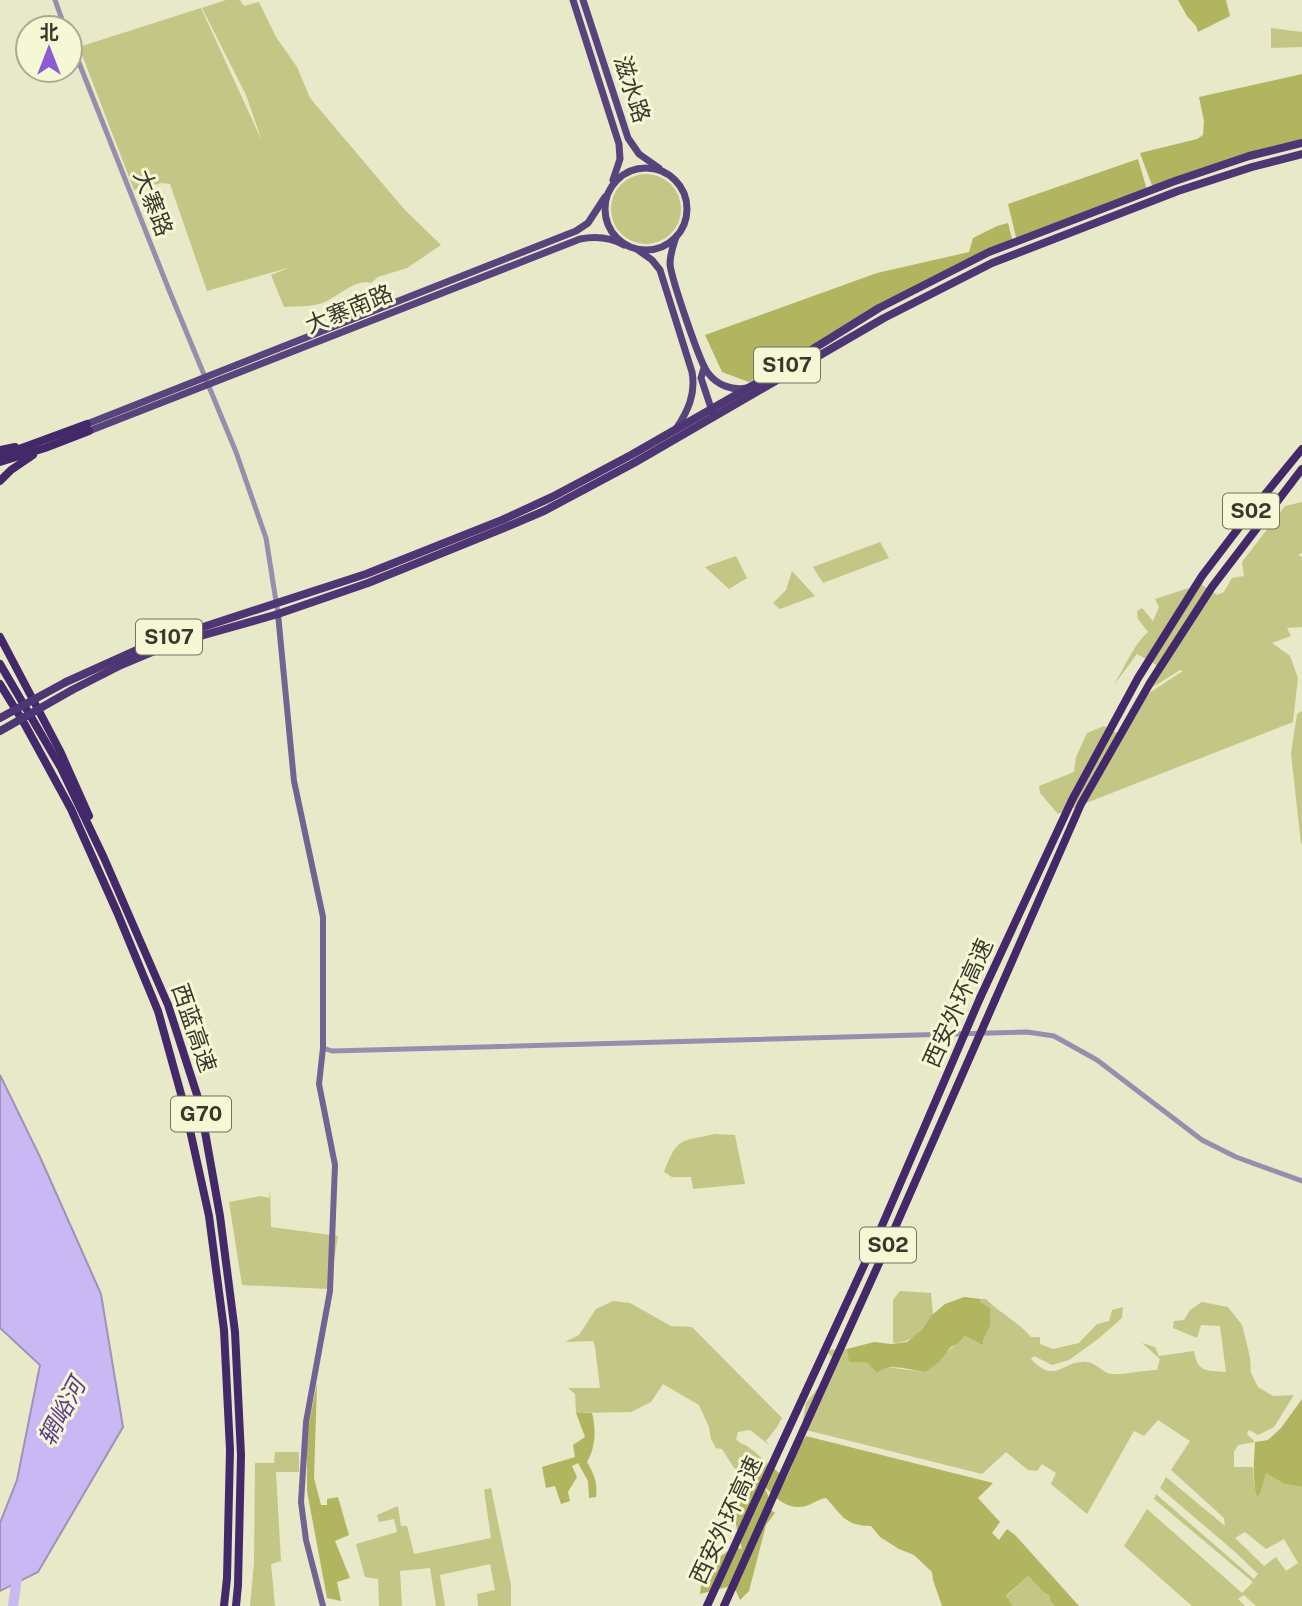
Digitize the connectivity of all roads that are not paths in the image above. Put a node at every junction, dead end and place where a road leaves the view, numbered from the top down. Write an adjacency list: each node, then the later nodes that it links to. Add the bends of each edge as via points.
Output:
1 (573, 0): 7 (main road, 滋水路, via 619,144 620,159)
2 (583, 0): 6 (main road, 滋水路, via 628,138 639,154)
3 (84, 75): 15 (street, 大寨路)
4 (1302, 142): 16 (highway, S107, via 1175,181 989,252 879,307)
5 (1302, 154): 18 (highway, S107, via 1178,191 992,263 884,318)
6 (668, 174): 7 (main road, via 646,167 632,169); 9 (main road, via 686,197 684,225)
7 (611, 185): 8 (main road)
8 (606, 197): 10 (main road, via 607,223); 15 (main road, 大寨南路, via 588,223 576,231)
9 (677, 237): 11 (main road, via 666,246); 12 (main road, via 671,253 672,275)
10 (624, 245): 11 (main road); 15 (main road, 大寨南路, via 602,237 580,239)
11 (638, 250): 13 (main road, via 660,270)
12 (704, 368): 14 (main road); 16 (main road, via 723,385)
13 (692, 372): 14 (main road); 20 (main road, via 691,402)
14 (701, 379): 17 (main road)
15 (206, 382): 19 (main road, 大寨南路); 29 (street, 大寨路, via 266,538)
16 (748, 387): 17 (highway, S107)
17 (711, 408): 18 (main road); 20 (highway, S107)
18 (714, 417): 30 (highway, S107, via 544,511)
19 (88, 428): 21 (highway); 22 (highway)
20 (676, 429): 29 (highway, S107, via 502,520 366,574)
21 (52, 438): 24 (highway); 25 (highway)
22 (45, 448): 26 (highway); 28 (highway)
23 (1302, 449): 42 (highway, 西安外环高速 / S02, bridge, via 1202,576 1138,678 1072,800)
24 (0, 450)
25 (0, 457)
26 (0, 462)
27 (1302, 469): 43 (highway, 西安外环高速 / S02, bridge, via 1212,587 1081,804)
28 (0, 481)
29 (277, 603): 30 (street, 大寨路); 34 (highway, S107, bridge, via 148,645)
30 (278, 614): 35 (highway, S107, bridge, via 121,665); 37 (main road, via 294,781 323,917)
31 (0, 636): 36 (highway, via 60,751)
32 (0, 664): 36 (highway, 西蓝高速 / G70, via 61,768)
33 (0, 684): 39 (highway, 西蓝高速 / G70, via 71,809 117,912 158,1011 186,1112 209,1216 224,1330 230,1450)
34 (0, 718)
35 (0, 732)
36 (104, 858): 40 (highway, 西蓝高速 / G70, via 168,1005 200,1104 235,1332 242,1455)
37 (323, 1048): 38 (street, via 1027,1032 1054,1036 1097,1060 1202,1140); 41 (main road, via 319,1084 335,1165 330,1291 306,1422 301,1502)
38 (1302, 1181)
39 (224, 1606)
40 (236, 1606)
41 (323, 1606)
42 (707, 1606)
43 (724, 1606)

